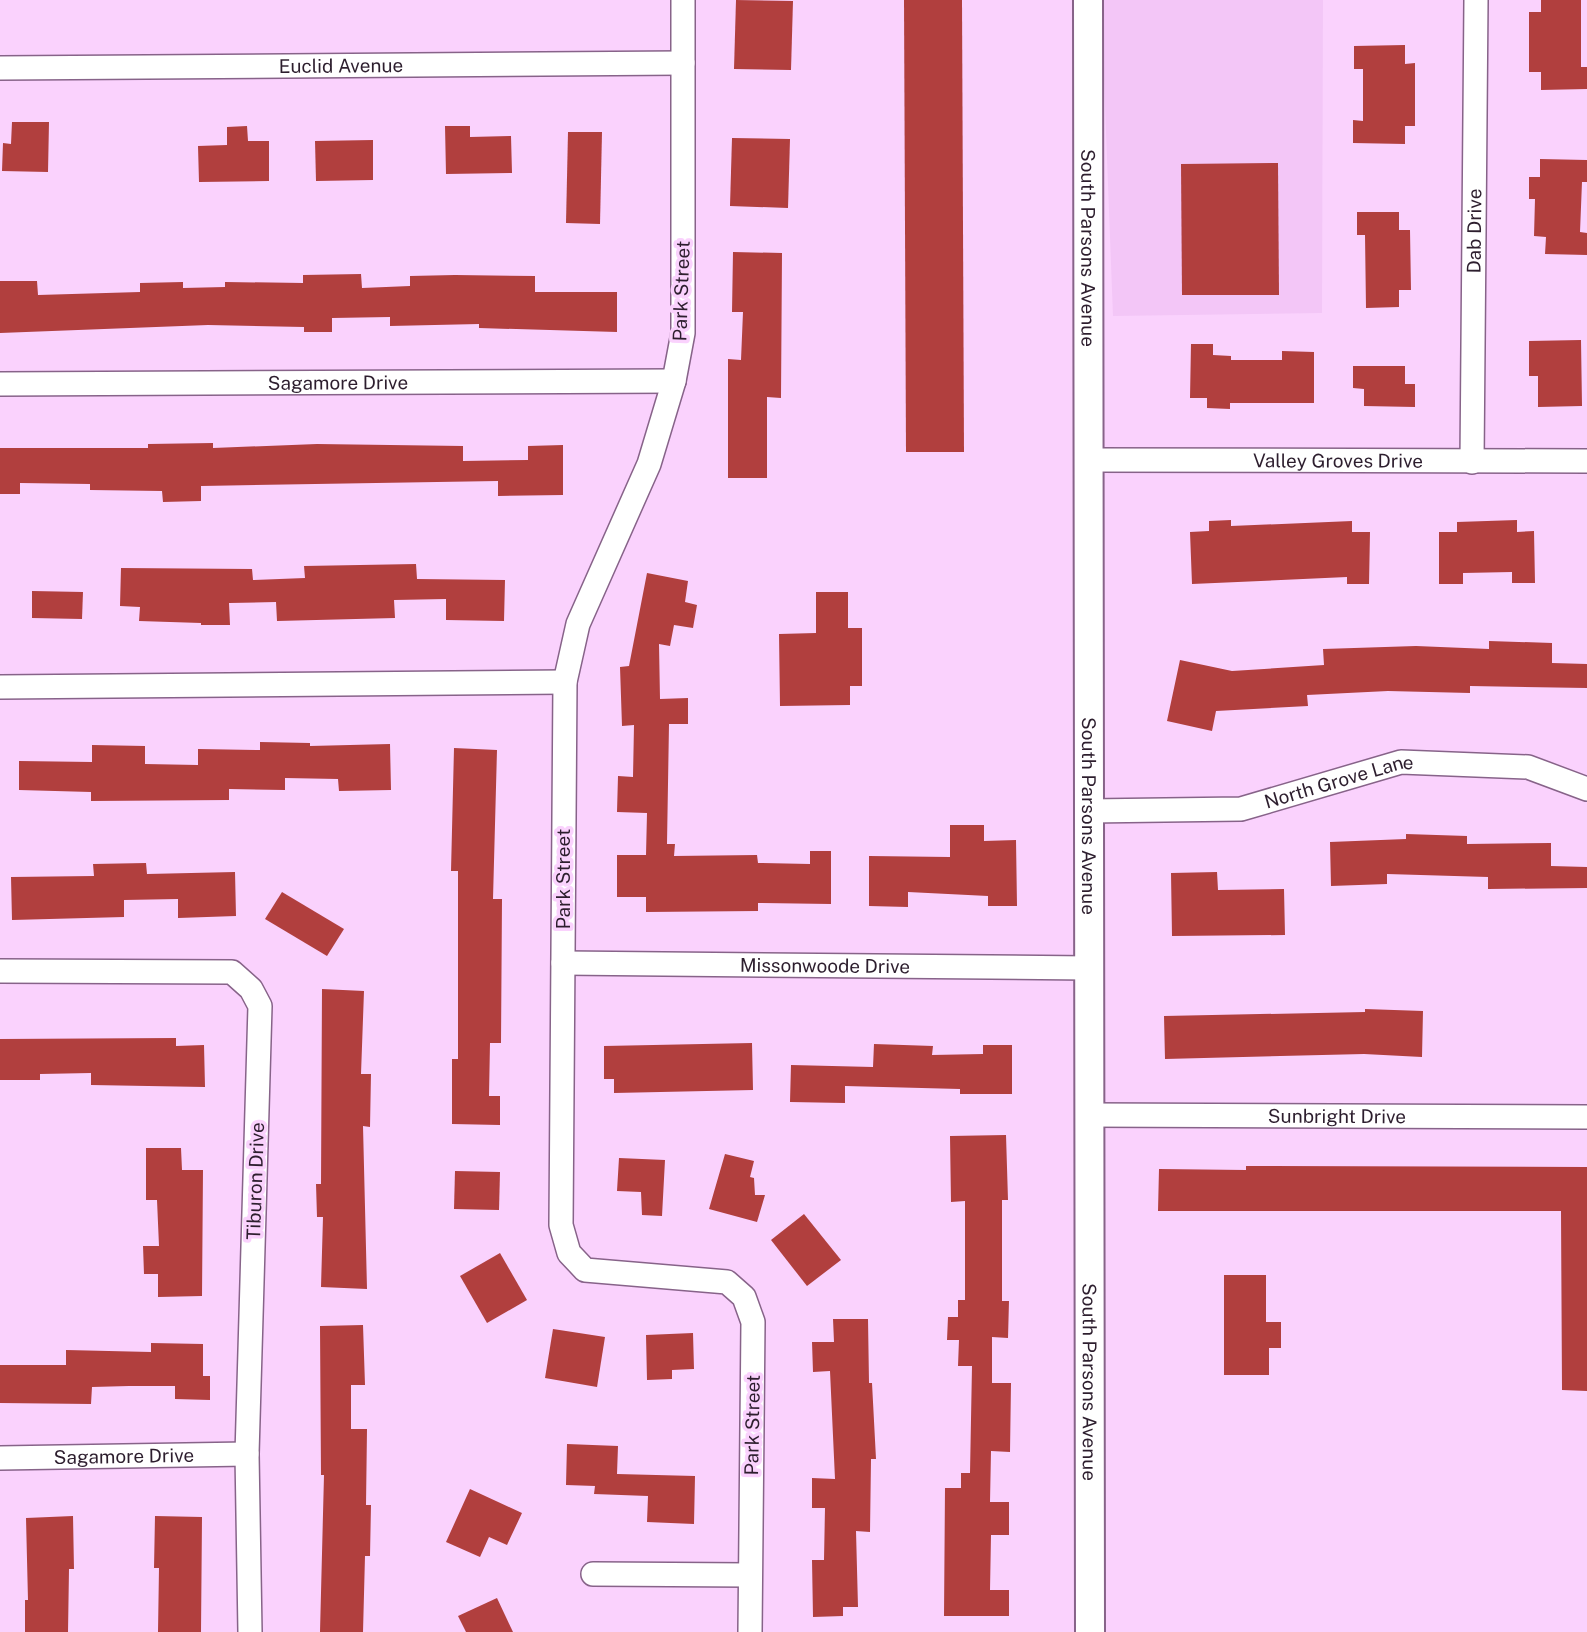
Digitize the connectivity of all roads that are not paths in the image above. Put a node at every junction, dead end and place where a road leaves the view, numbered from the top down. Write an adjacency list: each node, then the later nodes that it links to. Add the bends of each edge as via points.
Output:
1 (683, 0): 4 (street, Park Street)
2 (1088, 0): 8 (street, South Parsons Avenue)
3 (1476, 0): 10 (street, Dab Drive)
4 (683, 63): 5 (street, Euclid Avenue); 6 (street, Park Street, via 683,333)
5 (0, 68)
6 (674, 382): 7 (street, Sagamore Drive); 11 (street, Park Street, via 649,464 578,624)
7 (0, 384)
8 (1088, 460): 10 (street, Valley Groves Drive); 14 (street, South Parsons Avenue)
9 (1587, 461): 10 (street, Valley Groves Drive)
10 (1472, 462)
11 (565, 682): 12 (street); 15 (street, Park Street)
12 (0, 687)
13 (1587, 789): 14 (street, North Grove Lane, via 1528,767 1401,762 1241,809)
14 (1088, 811): 16 (street, South Parsons Avenue)
15 (563, 964): 16 (street, Missonwoode Drive); 23 (street, Park Street, via 561,1226 569,1252 585,1270 727,1282 744,1297 753,1322)
16 (1089, 968): 18 (street, South Parsons Avenue)
17 (0, 971): 20 (street, Tiburon Drive, via 232,972 251,989 260,1006)
18 (1089, 1115): 19 (street, Sunbright Drive); 26 (street, South Parsons Avenue)
19 (1587, 1117)
20 (247, 1454): 21 (street, Sagamore Drive); 24 (street, Tiburon Drive)
21 (0, 1458)
22 (593, 1574): 23 (street)
23 (750, 1575): 25 (street, Park Street)
24 (250, 1632)
25 (750, 1632)
26 (1090, 1632)

